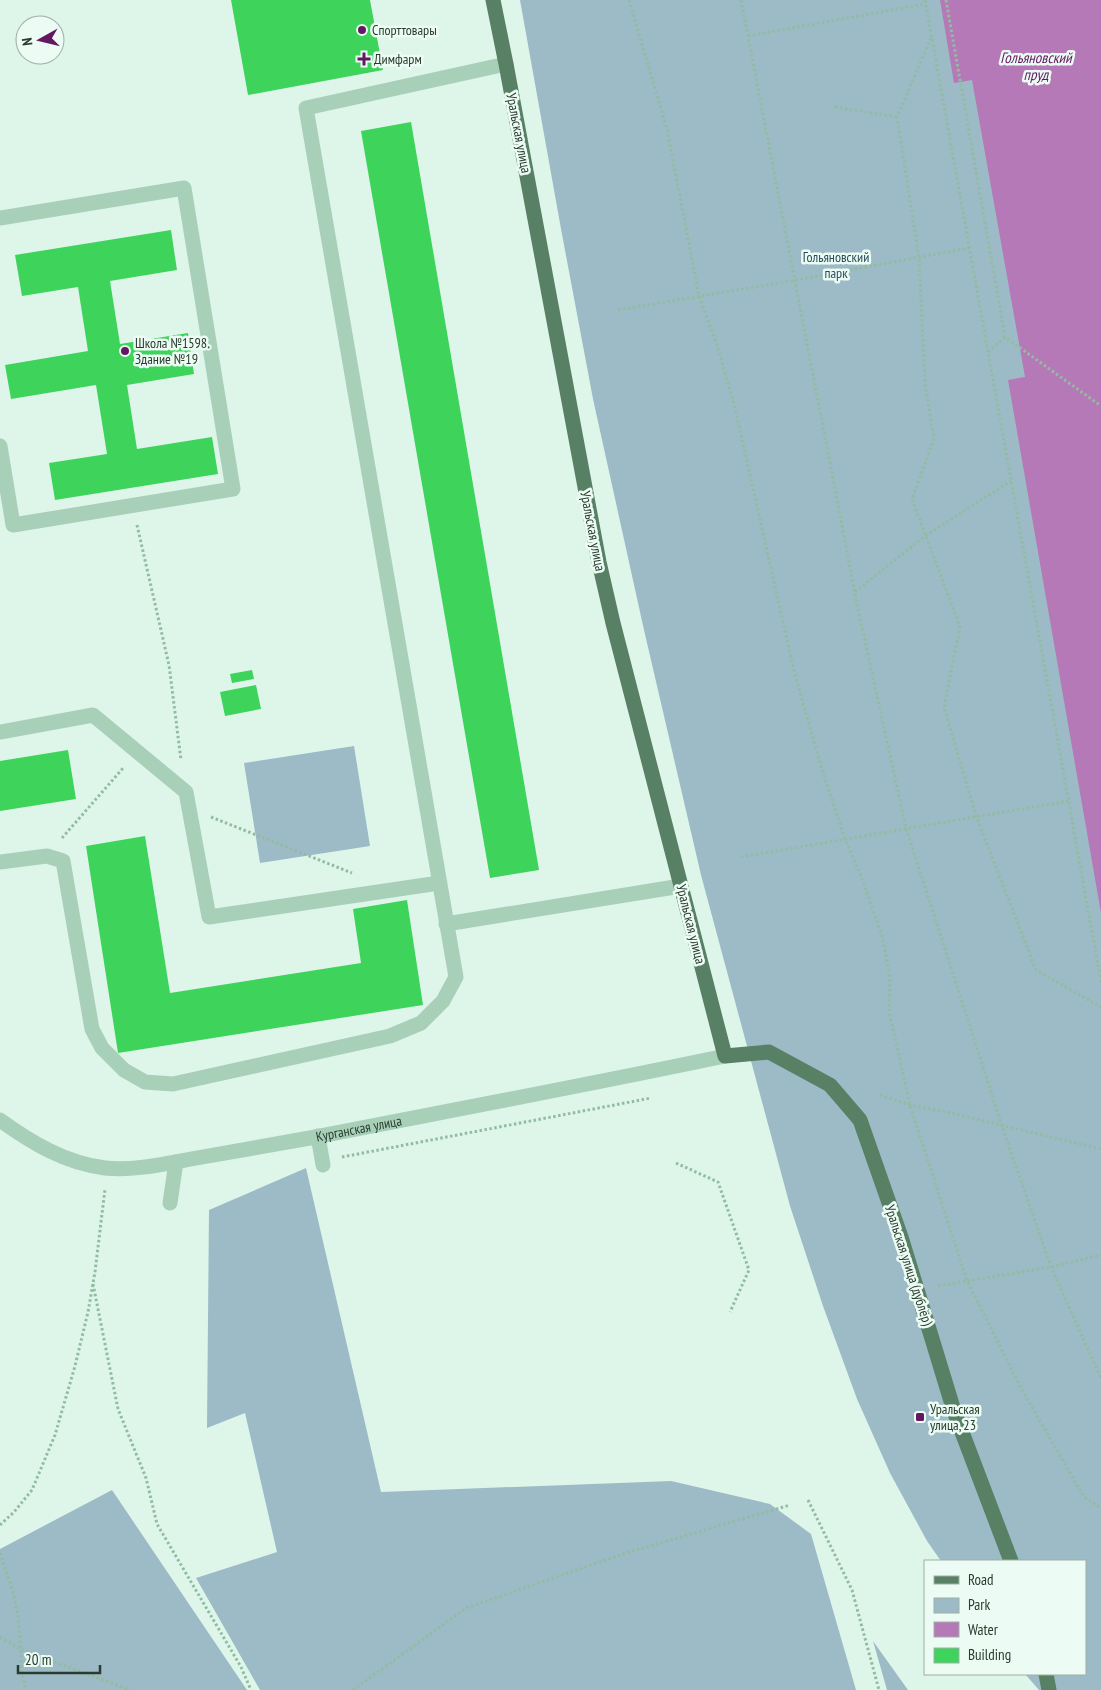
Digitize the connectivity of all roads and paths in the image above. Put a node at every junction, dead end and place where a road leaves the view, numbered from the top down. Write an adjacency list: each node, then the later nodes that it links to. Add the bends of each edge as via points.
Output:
1 (493, 0): 8 (main road, Уральская улица)
2 (629, 0): 15 (path, via 666,129)
3 (741, 0): 6 (path)
4 (946, 0): 17 (path)
5 (925, 2): 6 (path); 7 (path)
6 (748, 36): 14 (path)
7 (931, 38): 10 (path); 12 (path)
8 (506, 64): 37 (street, via 306,108); 38 (main road, Уральская улица, via 599,562)
9 (835, 108): 10 (path)
10 (897, 117): 13 (path)
11 (0, 218): 22 (street, via 184,188 233,489)
12 (969, 248): 13 (path); 18 (path)
13 (919, 258): 14 (path); 23 (path, via 925,384 934,439 912,499)
14 (795, 280): 15 (path); 24 (path)
15 (699, 296): 16 (path); 32 (path, via 734,404 795,675)
16 (618, 310)
17 (1005, 337): 18 (path); 19 (path)
18 (988, 352): 21 (path)
19 (1101, 406)
20 (0, 446): 22 (street, via 13,525)
21 (1011, 481): 23 (path); 28 (path)
22 (133, 505): 27 (path, via 168,666)
23 (926, 536): 24 (path); 30 (path, via 960,627 944,707)
24 (855, 592): 31 (path)
25 (0, 732): 26 (street, via 93,715)
26 (138, 752): 27 (street); 33 (path)
27 (186, 792): 29 (street)
28 (1068, 801): 30 (path); 40 (path)
29 (188, 808): 36 (path); 37 (street, via 209,918)
30 (976, 816): 31 (path); 41 (path, via 1036,970)
31 (906, 828): 32 (path); 47 (path)
32 (846, 839): 34 (path); 45 (path, via 882,936 890,977 889,1011)
33 (47, 856): 35 (street); 39 (street, via 63,861 92,1029 102,1048 124,1070 145,1082 173,1084 390,1036 421,1023 443,1001 456,976)
34 (741, 856)
35 (0, 862)
36 (360, 876)
37 (439, 883): 39 (street)
38 (681, 886): 39 (street); 42 (main road, Уральская улица)
39 (446, 924)
40 (1101, 982)
41 (1101, 1007)
42 (725, 1056): 48 (street, Курганская улица); 67 (main road, Уральская улица (дублёр), via 770,1052 830,1085 860,1120 901,1236 954,1411)
43 (880, 1095): 45 (path)
44 (651, 1098): 51 (path)
45 (910, 1106): 47 (path); 57 (path)
46 (0, 1120): 53 (street, Курганская улица, via 58,1156)
47 (1002, 1126): 49 (path); 56 (path)
48 (318, 1136): 50 (street, Курганская улица); 51 (street)
49 (1101, 1149)
50 (176, 1162): 53 (street, Курганская улица); 54 (street)
51 (322, 1163)
52 (676, 1163): 60 (path, via 718,1182 749,1270)
53 (107, 1168): 58 (path)
54 (170, 1204)
55 (1101, 1255): 56 (path)
56 (1050, 1267): 57 (path); 61 (path)
57 (967, 1281): 59 (path); 64 (path, via 1022,1390 1084,1497)
58 (93, 1284): 65 (path, via 55,1436 32,1490); 74 (path, via 118,1409 146,1478 157,1524)
59 (938, 1286)
60 (730, 1312)
61 (1101, 1378)
62 (808, 1500): 77 (path, via 852,1590)
63 (790, 1505): 71 (path, via 626,1553 466,1608)
64 (1101, 1508)
65 (0, 1525)
66 (0, 1553): 69 (path, via 19,1626)
67 (1011, 1560)
68 (0, 1637): 69 (path)
69 (20, 1649): 72 (path); 73 (path)
70 (1046, 1675): 78 (main road)
71 (360, 1685): 75 (path); 76 (path)
72 (26, 1690)
73 (130, 1690)
74 (252, 1690)
75 (353, 1690)
76 (365, 1690)
77 (879, 1690)
78 (1049, 1690)

